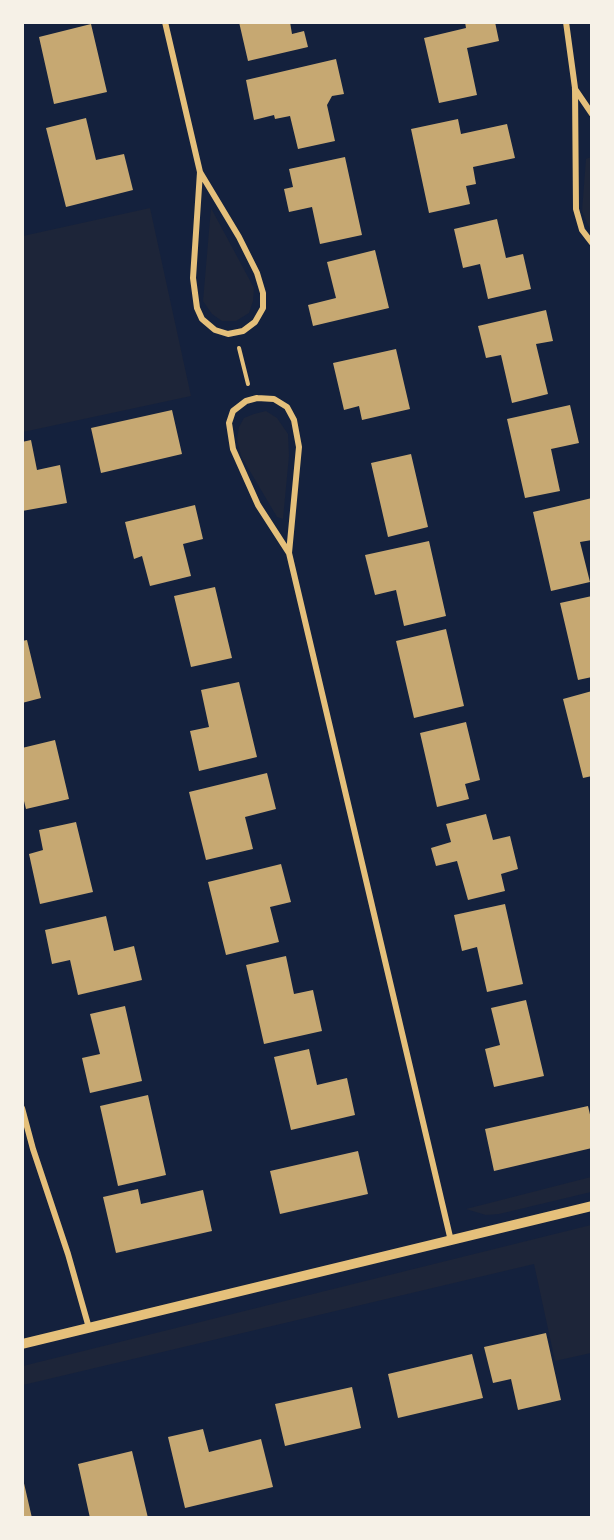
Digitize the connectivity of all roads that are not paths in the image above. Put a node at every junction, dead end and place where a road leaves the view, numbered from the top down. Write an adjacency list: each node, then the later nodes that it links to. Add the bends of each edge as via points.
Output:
1 (165, 22): 5 (street)
2 (566, 22): 3 (street)
3 (575, 88): 4 (street); 6 (street, via 576,210)
4 (591, 114)
5 (200, 172): 5 (street, via 193,278 197,308 202,319 215,330 228,334 243,331 263,309 263,293 239,237)
6 (591, 243)
7 (289, 553): 7 (street, via 299,447 294,420 287,408 273,399 257,398 234,411 229,423 232,449 258,505); 10 (street)
8 (22, 1108): 11 (street)
9 (591, 1206): 10 (street)
10 (451, 1241): 11 (street)
11 (89, 1328): 12 (street)
12 (22, 1344)

